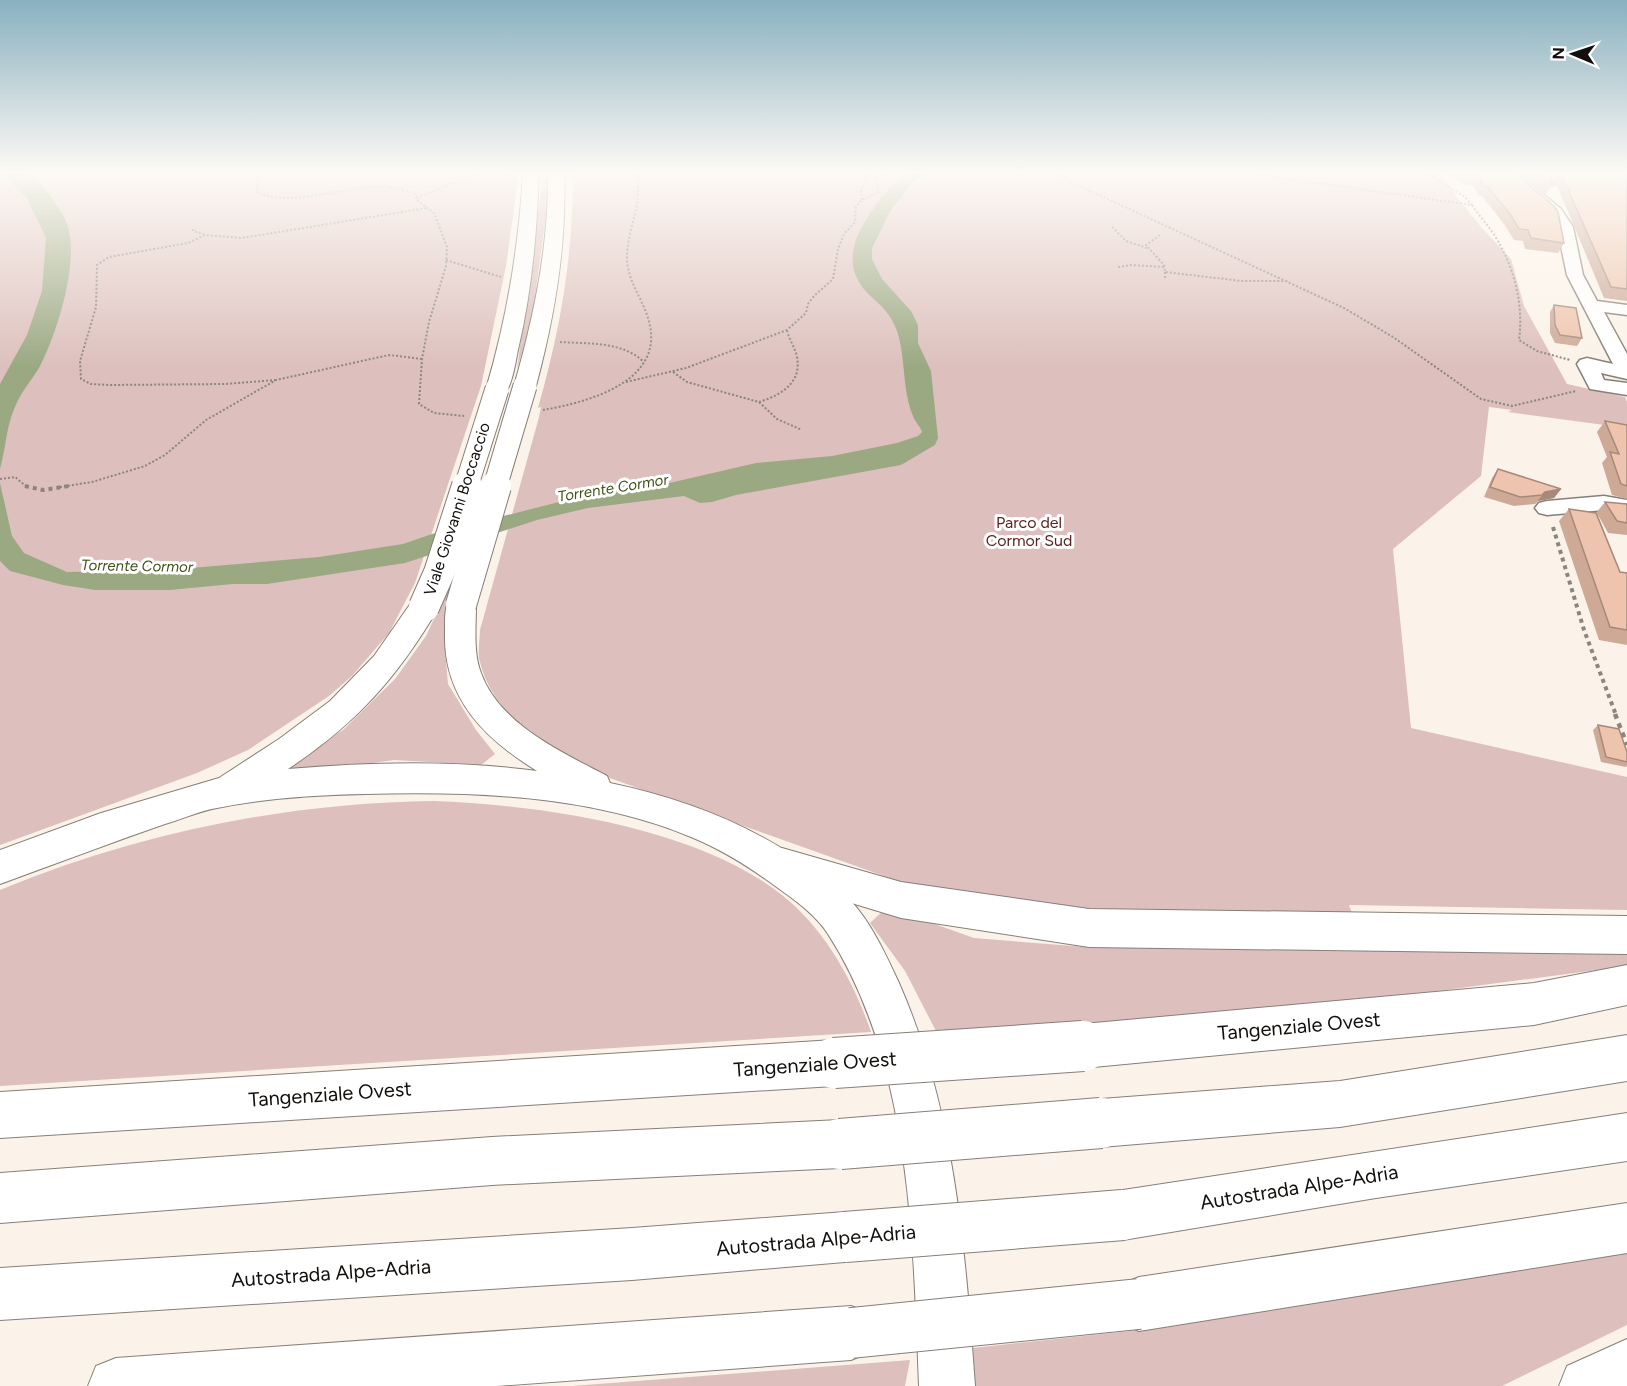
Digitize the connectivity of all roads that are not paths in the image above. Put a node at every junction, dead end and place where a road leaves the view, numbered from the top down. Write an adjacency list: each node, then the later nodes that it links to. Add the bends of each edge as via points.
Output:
1 (526, 237): 10 (main road, Viale Giovanni Boccaccio, bridge, via 509,344 497,389 439,573 424,607 406,639 355,700 269,764)
2 (553, 237): 11 (main road, Viale Giovanni Boccaccio, bridge, via 536,342 462,605 461,645 464,672 478,701 511,738)
3 (1566, 237): 4 (street, via 1575,275)
4 (1591, 304): 5 (street); 6 (street)
5 (1626, 318)
6 (1627, 373): 7 (street, via 1587,364 1597,385)
7 (1627, 389)
8 (1627, 507): 9 (street, via 1605,503)
9 (1547, 508)
10 (220, 792): 11 (main road, via 377,778 456,779 531,784); 13 (main road, via 58,844)
11 (615, 797): 12 (main road, via 661,810 734,839)
12 (782, 865): 14 (main road, via 901,900 1089,928); 24 (main road, via 840,916 874,969 901,1041 920,1129 939,1256)
13 (0, 867)
14 (1627, 935)
15 (1627, 985): 17 (main road, Tangenziale Ovest, bridge, via 1534,1004 1083,1046)
16 (1627, 1058): 19 (main road, bridge, via 1340,1104 840,1144 492,1161)
17 (0, 1115)
18 (1627, 1137): 21 (main road, Autostrada Alpe-Adria, bridge, via 1123,1215 632,1254)
19 (0, 1198)
20 (1627, 1227): 23 (main road, bridge, via 1139,1304 850,1333)
21 (0, 1294)
22 (1627, 1367): 25 (main road)
23 (116, 1386)
24 (947, 1386)
25 (1587, 1386)

